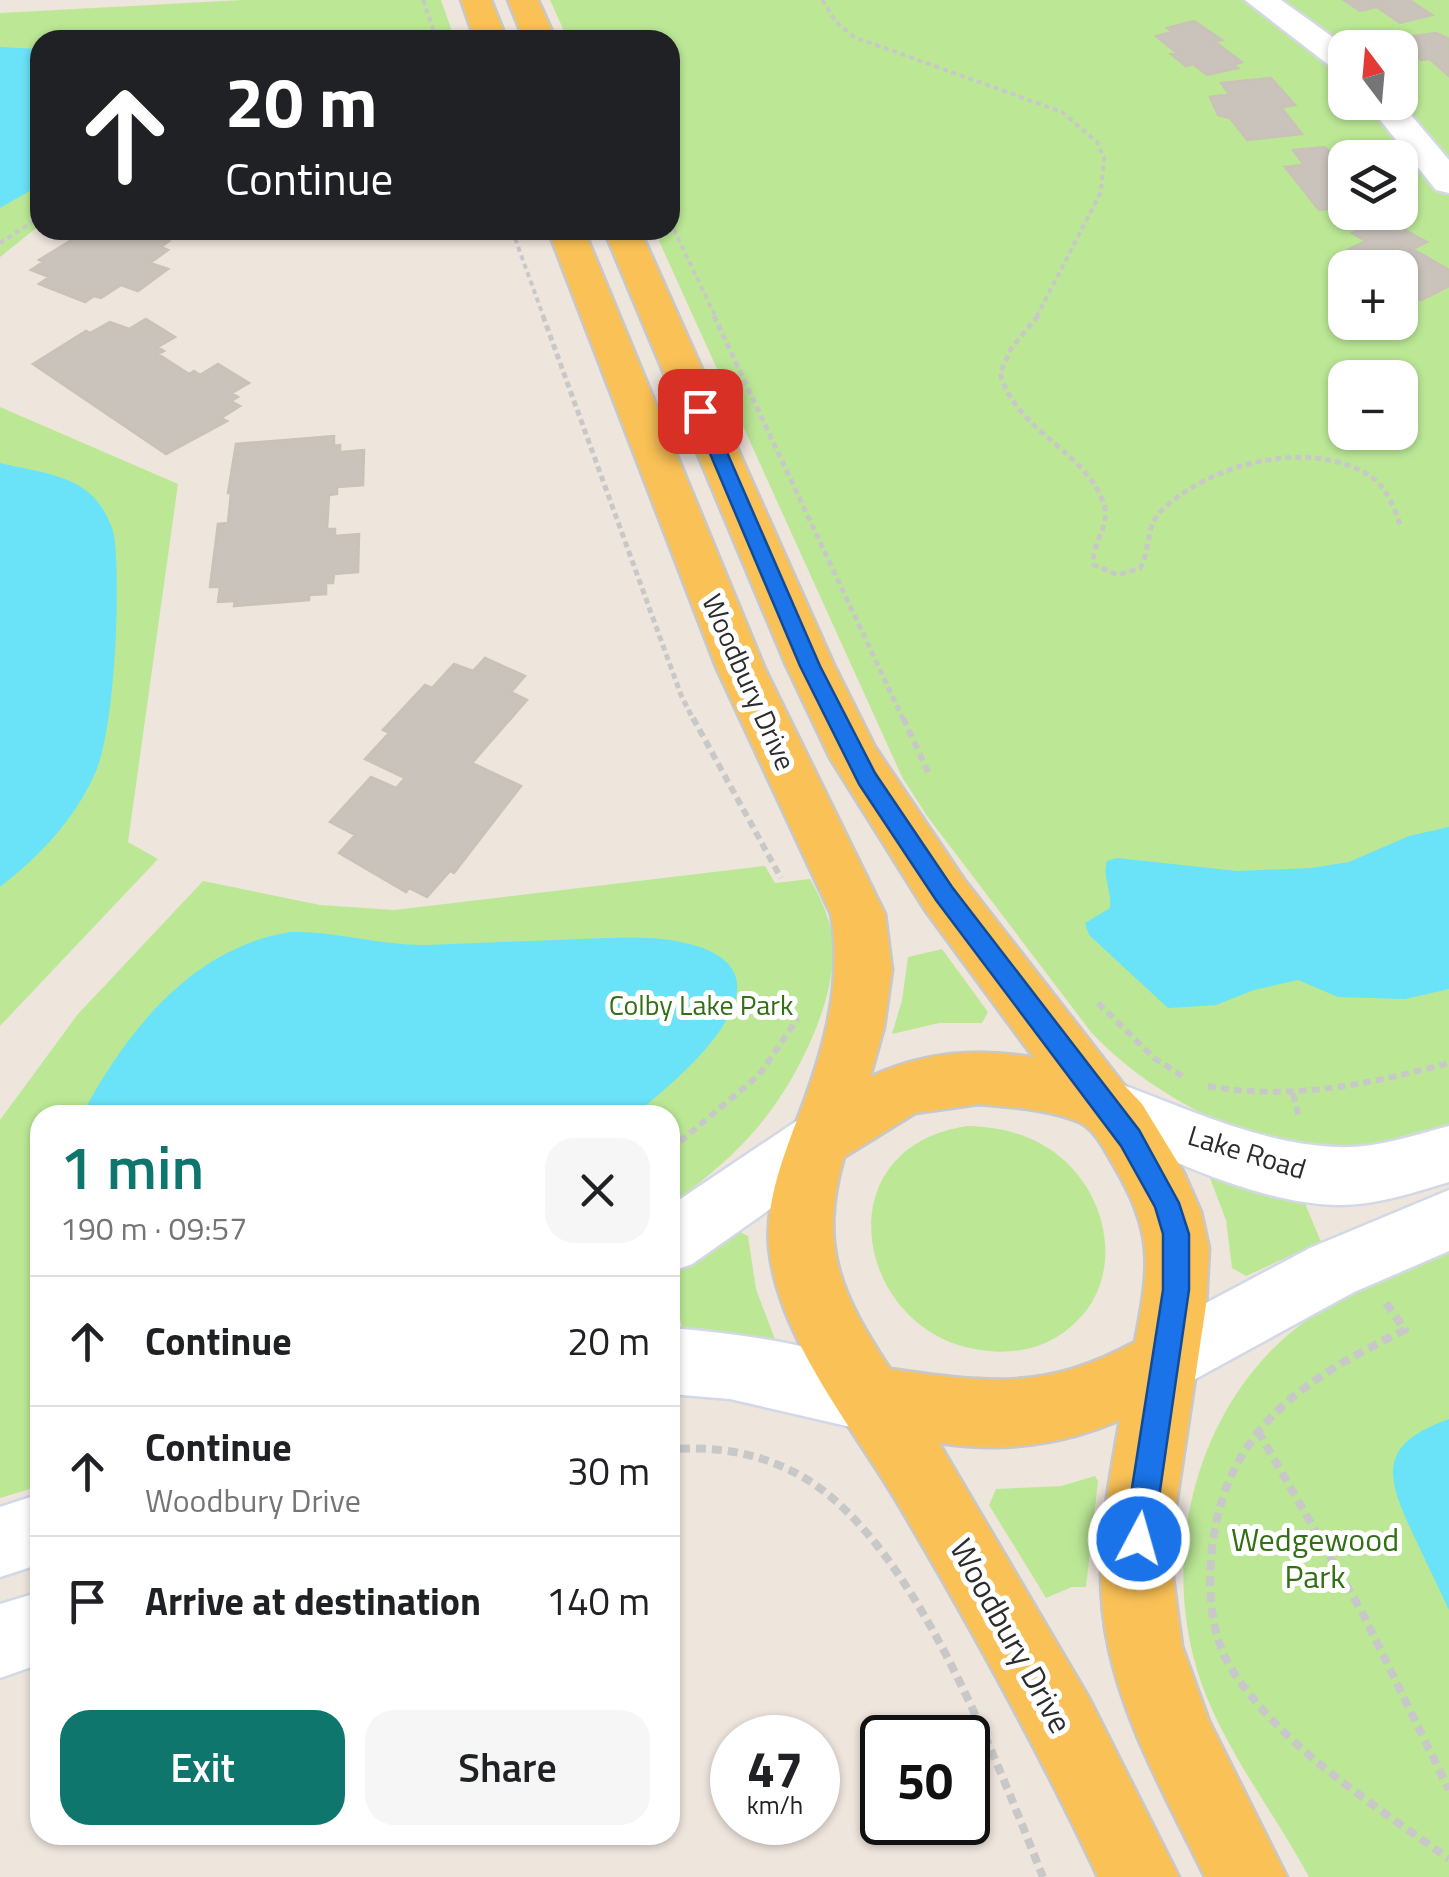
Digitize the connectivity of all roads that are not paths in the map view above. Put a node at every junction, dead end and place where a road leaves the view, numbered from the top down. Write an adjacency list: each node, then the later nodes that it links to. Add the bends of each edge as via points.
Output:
1 (476, 0): 4 (main road)
2 (523, 0): 5 (main road)
3 (1260, 0): 6 (street)
4 (487, 30)
5 (536, 30)
6 (1328, 47)
7 (1397, 120): 8 (street)
8 (1449, 182)
9 (570, 240): 12 (main road, Woodbury Drive, via 740,670 858,914 864,978)
10 (626, 240): 11 (main road, via 855,758 944,894)
11 (1106, 1106): 12 (main road, via 1016,1080 948,1077 884,1096); 13 (street, Lake Road, via 1312,1174 1370,1173); 16 (main road, via 1148,1165 1176,1234)
12 (820, 1139): 15 (street); 18 (main road, Woodbury Drive, via 800,1208 802,1261 820,1308)
13 (1449, 1154)
14 (1449, 1220): 16 (street, via 1355,1259)
15 (680, 1235)
16 (1165, 1361): 18 (main road, via 1100,1397 1036,1414 973,1415); 24 (main road, via 1141,1514 1139,1612 1167,1710)
17 (680, 1362): 18 (street, via 730,1366)
18 (874, 1400): 23 (main road, Woodbury Drive, via 1019,1648)
19 (30, 1532): 20 (street)
20 (0, 1542)
21 (30, 1631): 22 (street)
22 (0, 1641)
23 (1139, 1877)
24 (1247, 1877)

